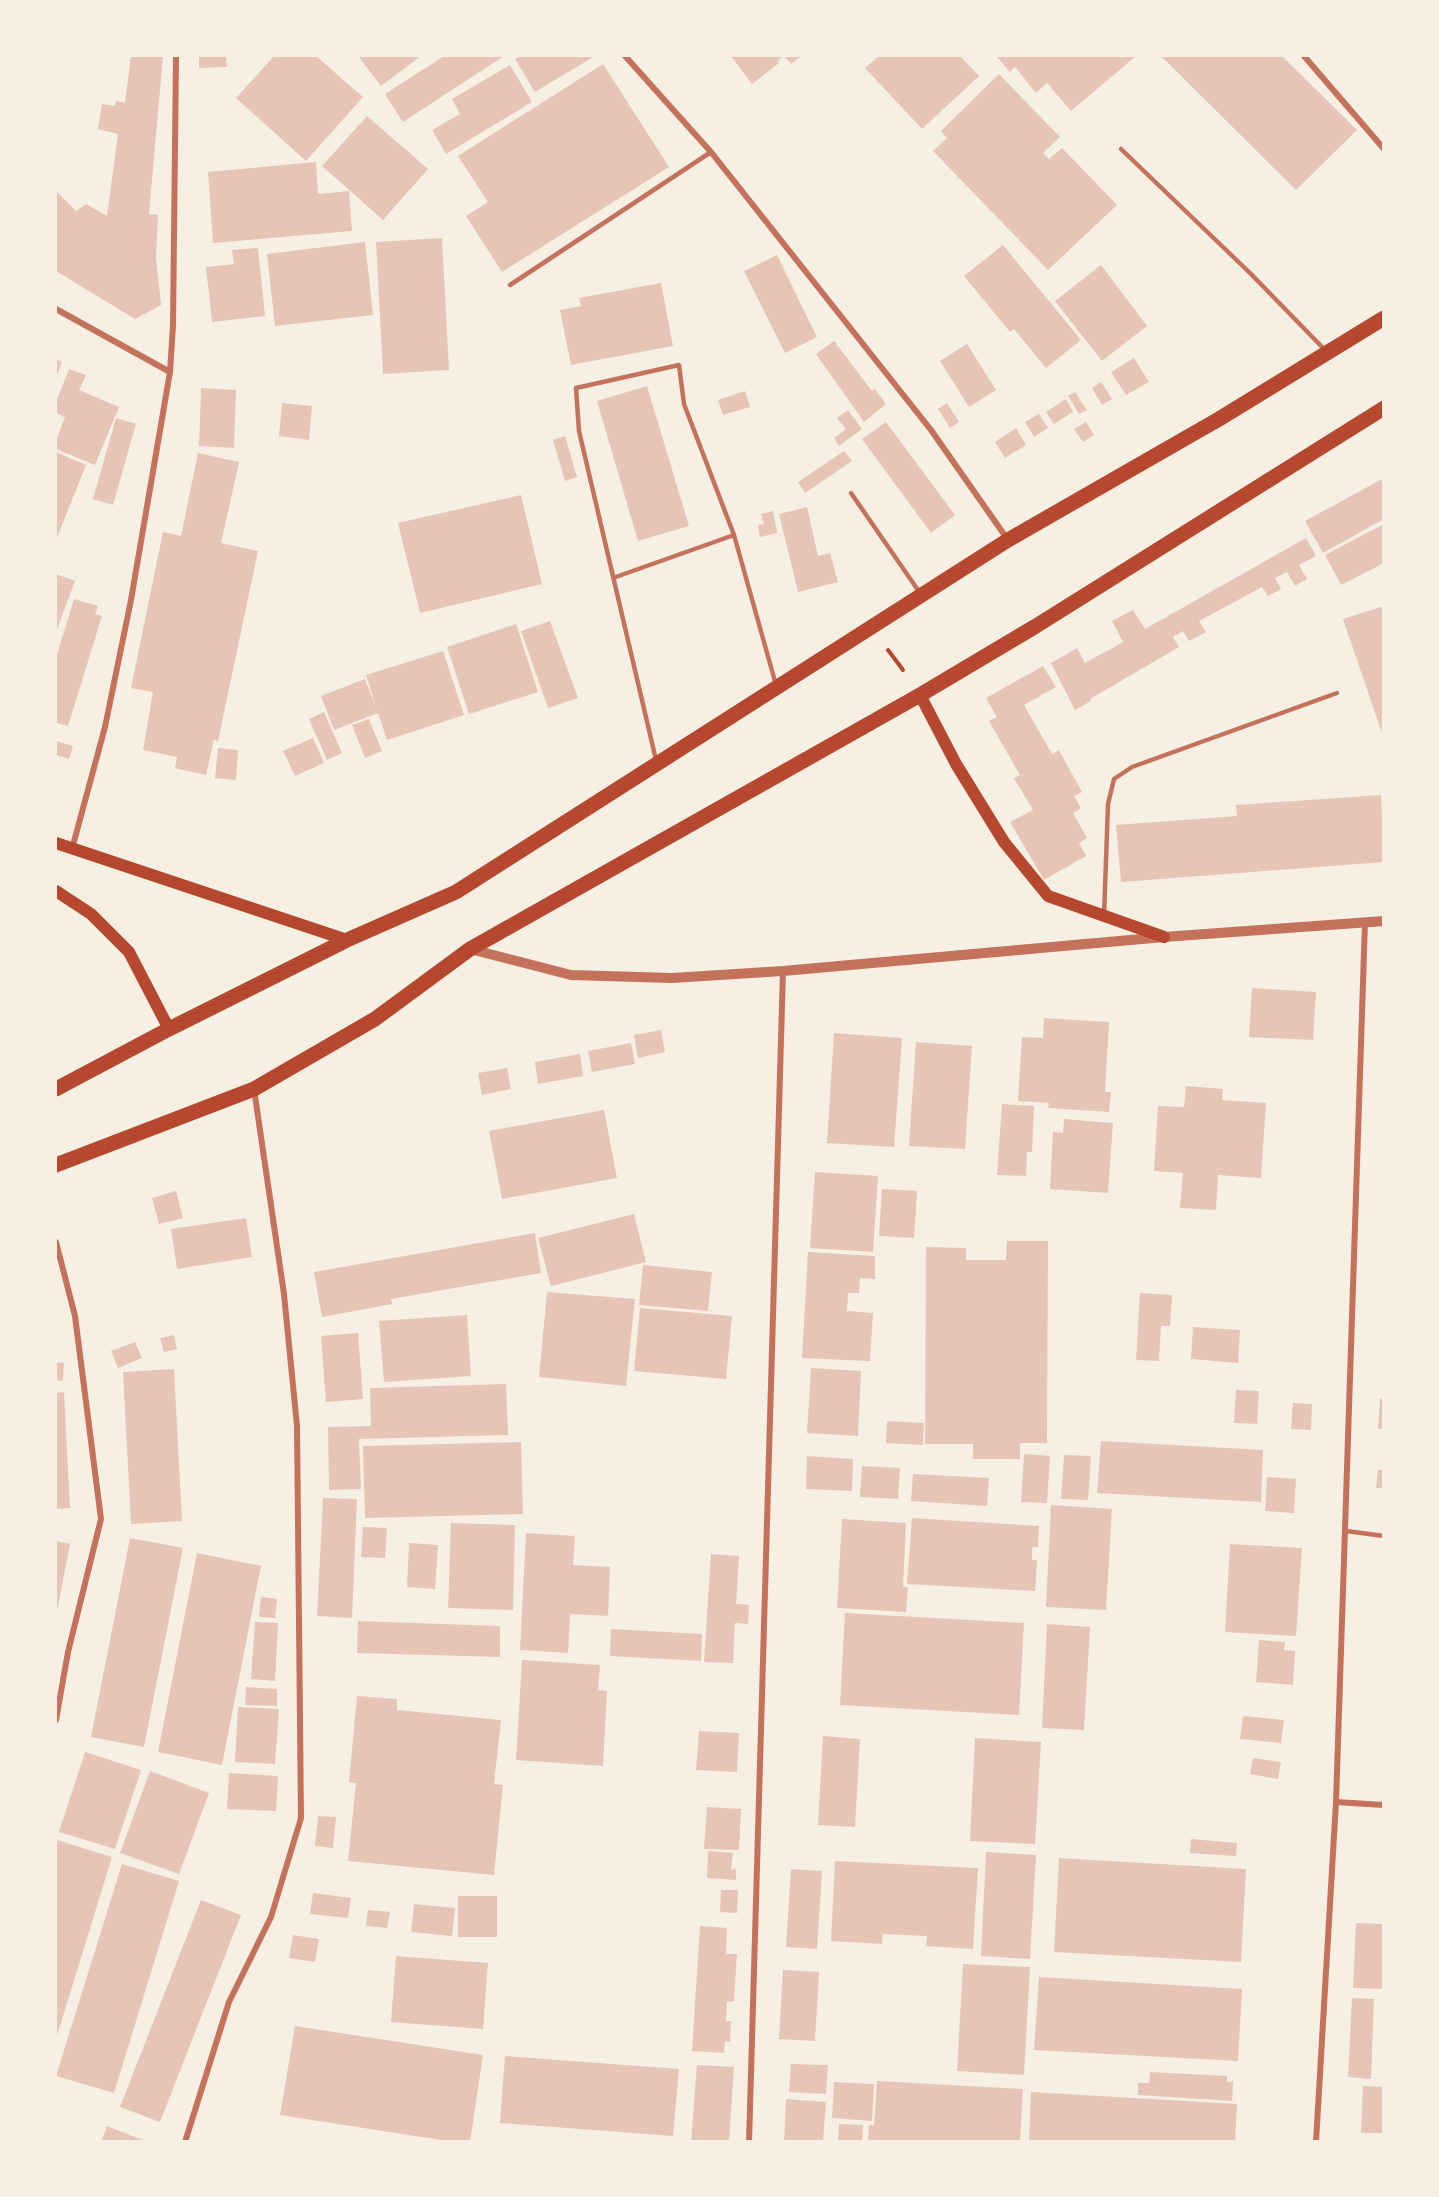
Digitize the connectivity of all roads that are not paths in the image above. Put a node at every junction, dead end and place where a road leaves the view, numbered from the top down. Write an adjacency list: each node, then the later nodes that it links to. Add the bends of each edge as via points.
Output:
1 (176, 56): 11 (street)
2 (625, 56): 6 (street)
3 (1304, 56): 5 (street)
4 (1121, 149): 10 (lane)
5 (1383, 149)
6 (711, 152): 7 (lane); 15 (street, via 931,430)
7 (510, 285)
8 (56, 309): 11 (street)
9 (1383, 318): 10 (main road)
10 (1327, 352): 15 (main road)
11 (170, 372): 23 (street, via 105,727)
12 (1383, 408): 20 (main road)
13 (851, 494): 17 (lane)
14 (734, 535): 16 (lane); 16 (lane, via 684,404 679,365 576,388 579,431); 18 (lane)
15 (1008, 540): 17 (main road)
16 (613, 578): 21 (lane)
17 (922, 595): 18 (main road)
18 (777, 688): 21 (main road)
19 (1337, 693): 25 (lane, via 1132,766 1113,779 1108,804)
20 (920, 695): 25 (main road, via 1004,842 1048,896); 30 (main road)
21 (657, 764): 29 (main road, via 456,892)
22 (56, 843): 23 (main road)
23 (72, 849): 29 (main road)
24 (56, 891): 32 (main road, via 91,914 129,952)
25 (1104, 915): 28 (main road)
26 (1383, 921): 27 (street)
27 (1365, 922): 28 (street); 37 (street)
28 (1164, 937): 31 (street)
29 (347, 940): 32 (main road)
30 (470, 949): 31 (street, via 571,975 672,978); 34 (main road, via 375,1019)
31 (783, 971): 43 (street)
32 (169, 1029): 33 (main road)
33 (56, 1089)
34 (254, 1089): 35 (main road); 42 (street, via 284,1294 297,1426 301,1818 271,1917 229,2002)
35 (56, 1165)
36 (56, 1242): 39 (street, via 75,1316 101,1519 68,1652)
37 (1346, 1532): 38 (lane); 40 (street)
38 (1383, 1536)
39 (56, 1720)
40 (1336, 1802): 41 (street); 44 (street)
41 (1383, 1805)
42 (184, 2142)
43 (749, 2142)
44 (1316, 2142)

